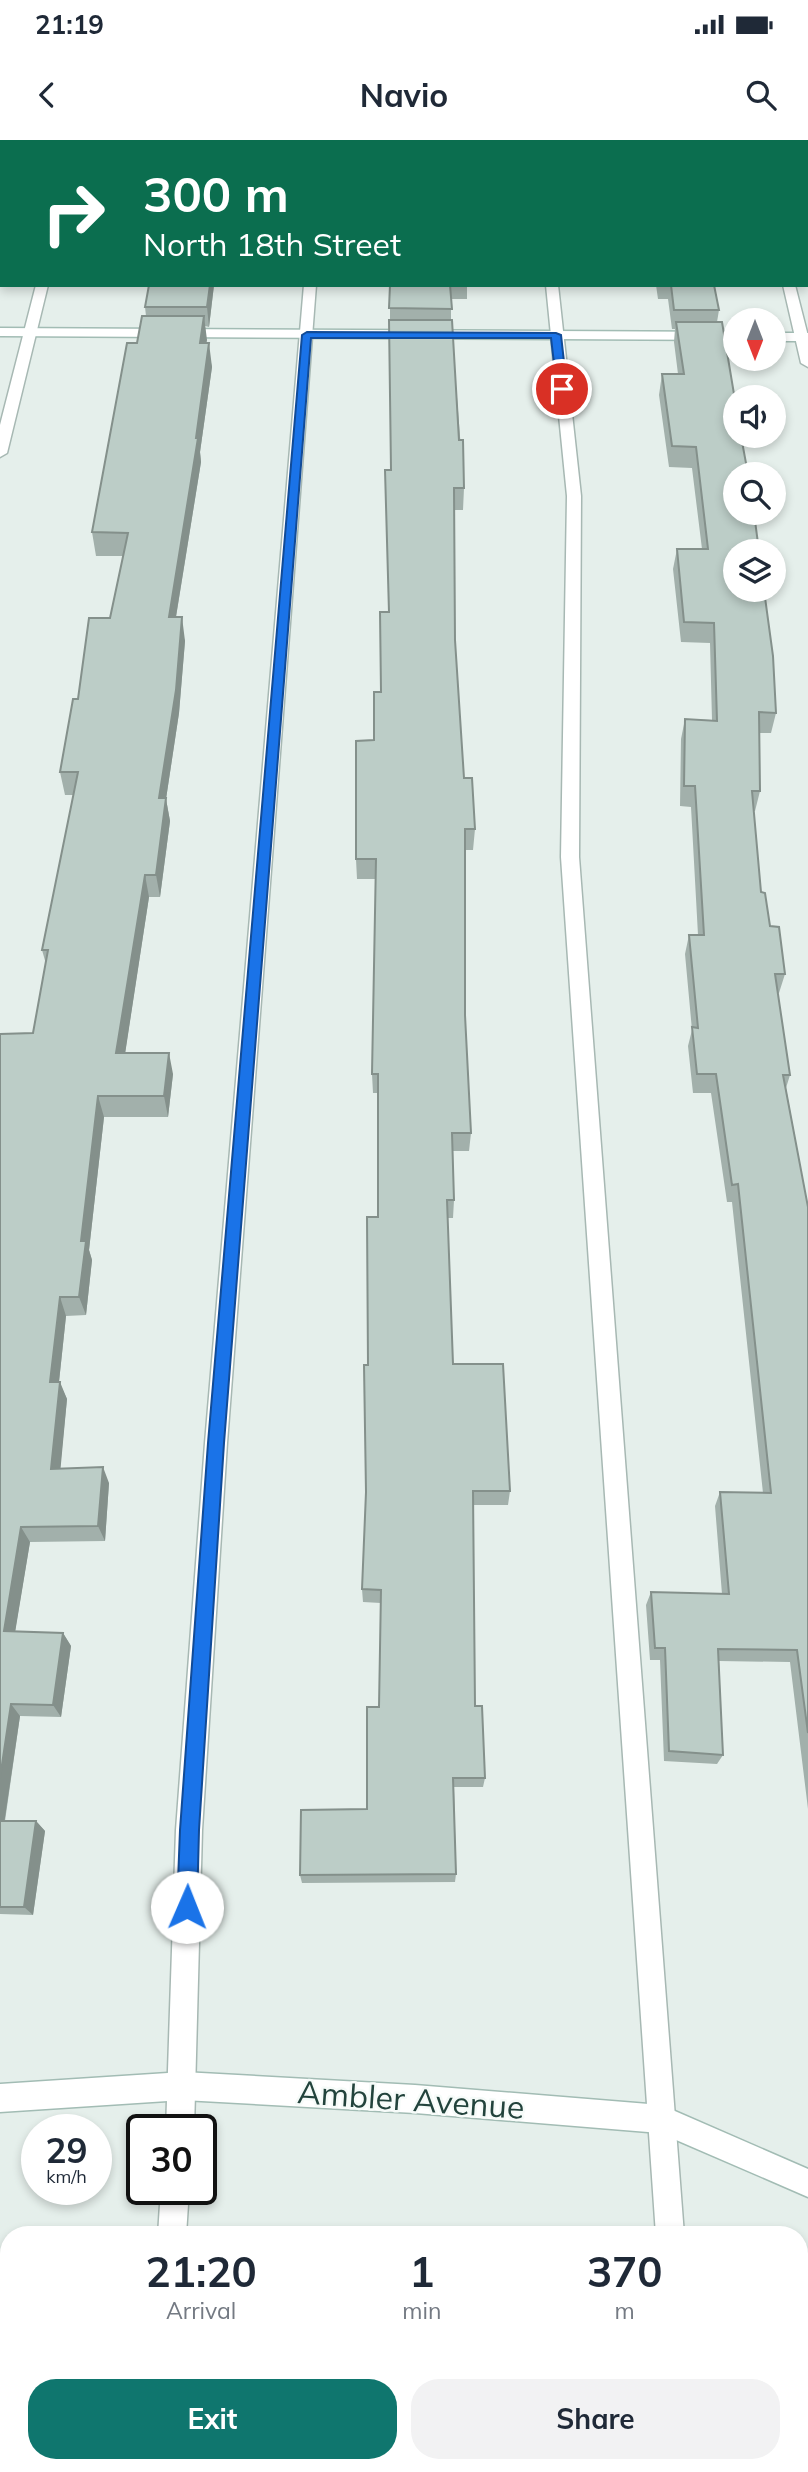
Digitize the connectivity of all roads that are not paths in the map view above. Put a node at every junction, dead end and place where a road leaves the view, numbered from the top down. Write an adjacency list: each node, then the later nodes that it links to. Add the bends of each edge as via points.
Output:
1 (42, 287): 6 (street)
2 (310, 287): 7 (street)
3 (552, 287): 8 (street)
4 (790, 287): 11 (street)
5 (0, 332): 6 (street)
6 (31, 332): 7 (street); 13 (street)
7 (307, 335): 8 (street); 14 (street, via 216,1443 189,1830)
8 (556, 335): 9 (street); 17 (street, via 574,496 570,857)
9 (723, 336)
10 (786, 337): 11 (street)
11 (805, 337): 12 (street)
12 (808, 363)
13 (0, 453)
14 (183, 2087): 15 (street, Ambler Avenue); 16 (street); 17 (street, Ambler Avenue, via 415,2099)
15 (0, 2098)
16 (181, 2114)
17 (661, 2119): 18 (street, Ambler Avenue); 21 (street)
18 (808, 2183)
19 (174, 2205): 20 (street)
20 (173, 2226)
21 (669, 2226)

